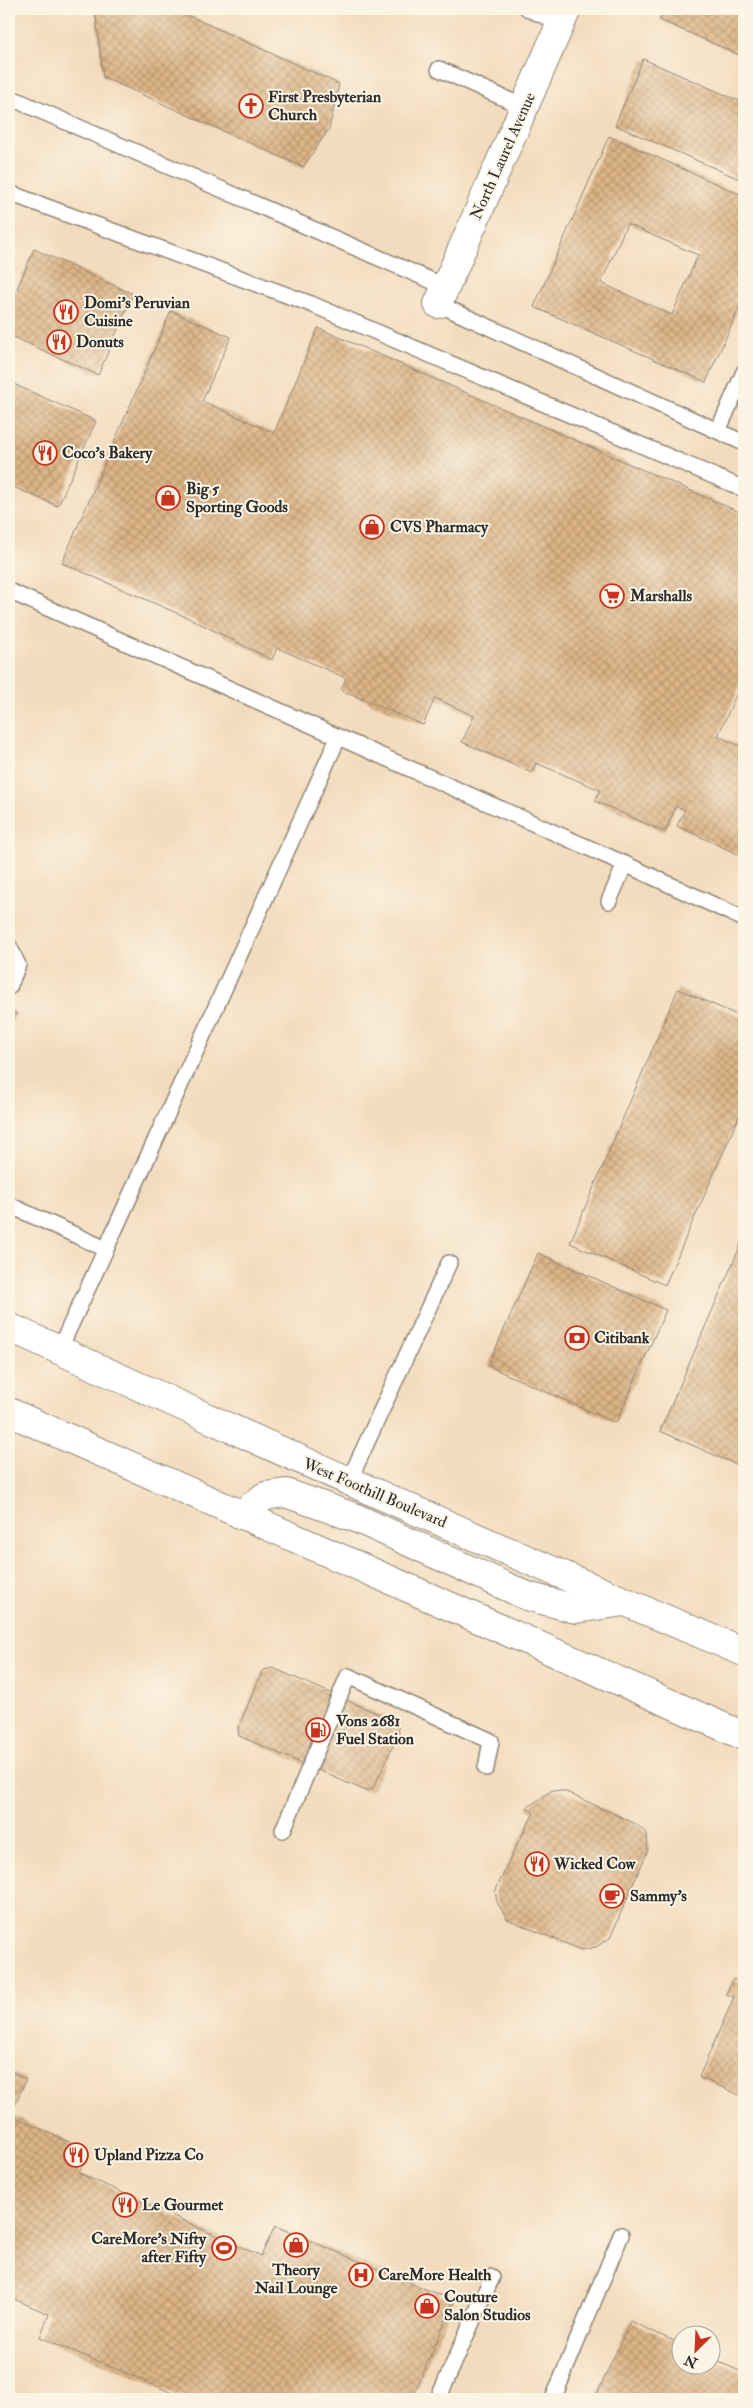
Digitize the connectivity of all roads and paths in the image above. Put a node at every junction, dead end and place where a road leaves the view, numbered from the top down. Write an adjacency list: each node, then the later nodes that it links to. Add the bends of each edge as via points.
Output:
1 (528, 9): 2 (lane)
2 (564, 16): 5 (main road, North Laurel Avenue)
3 (439, 68): 5 (lane)
4 (9, 97): 7 (lane)
5 (524, 107): 7 (main road, North Laurel Avenue)
6 (9, 194): 11 (lane, via 311,304)
7 (442, 296): 9 (lane)
8 (744, 372): 9 (lane)
9 (718, 431): 10 (lane)
10 (744, 443)
11 (744, 488)
12 (9, 591): 13 (lane)
13 (338, 738): 14 (lane); 20 (lane)
14 (625, 864): 15 (lane); 16 (lane)
15 (608, 901)
16 (744, 919)
17 (9, 946): 18 (lane, via 18,965)
18 (9, 987)
19 (9, 1205): 20 (lane)
20 (106, 1249): 23 (lane)
21 (449, 1263): 25 (lane)
22 (9, 1328): 23 (main road, West Foothill Boulevard)
23 (59, 1350): 25 (main road, West Foothill Boulevard)
24 (9, 1412): 26 (main road)
25 (349, 1481): 27 (main road, West Foothill Boulevard)
26 (241, 1515): 27 (main road, via 265,1496 286,1494 356,1518 528,1596 576,1609); 29 (main road)
27 (624, 1602): 28 (main road, West Foothill Boulevard)
28 (744, 1652)
29 (744, 1736)
30 (486, 1768): 31 (lane, via 491,1741 348,1676)
31 (283, 1830)
32 (621, 2235): 35 (lane)
33 (492, 2276): 34 (lane)
34 (438, 2399)
35 (552, 2399)

